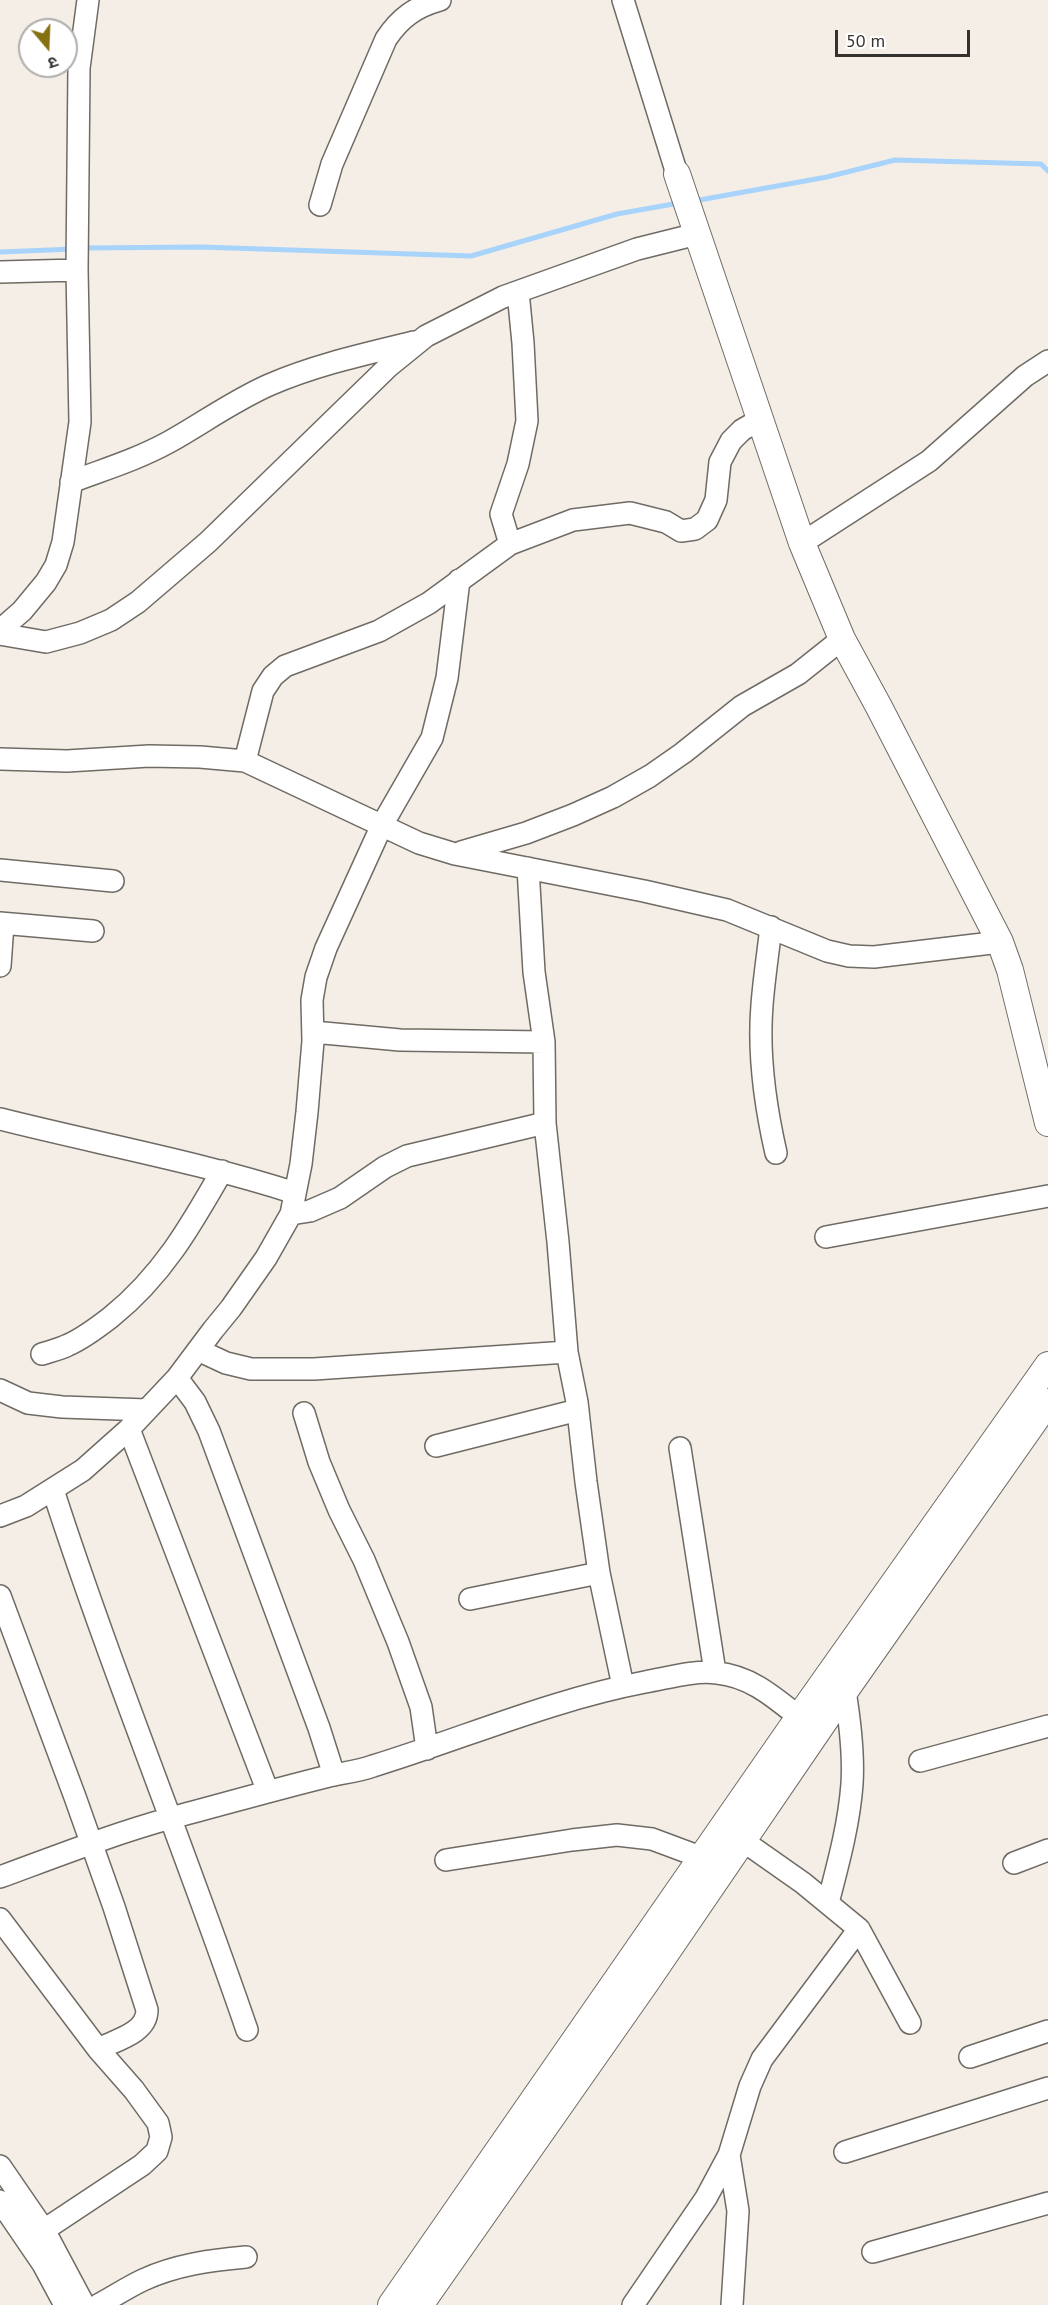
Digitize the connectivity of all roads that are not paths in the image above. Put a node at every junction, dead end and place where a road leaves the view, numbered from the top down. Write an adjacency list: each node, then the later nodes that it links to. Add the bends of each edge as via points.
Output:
1 (88, 0): 7 (street, via 79,68)
2 (440, 0): 5 (street, via 411,12 386,39 332,164)
3 (623, 0): 4 (street)
4 (677, 174): 6 (main road)
5 (320, 205)
6 (697, 234): 9 (street, via 637,249); 12 (main road)
7 (78, 264): 8 (street); 13 (street, via 80,422)
8 (0, 272)
9 (518, 292): 10 (street); 15 (street, via 527,420 518,464 501,514)
10 (420, 341): 13 (street, via 345,359 271,384 126,464); 17 (street, via 389,366 208,542 138,602 111,620 46,642)
11 (1048, 361): 14 (street, via 1025,376 929,461)
12 (761, 419): 14 (main road); 15 (street, via 731,441 720,462 716,500 707,520 695,529 681,531 666,522 630,513 573,520)
13 (71, 482): 17 (street, via 57,565)
14 (802, 543): 18 (main road)
15 (510, 544): 16 (street)
16 (459, 580): 20 (street, via 429,603 379,631 285,666 273,676 263,692); 21 (street, via 447,678 432,738)
17 (0, 632)
18 (842, 639): 22 (street, via 798,674 742,706 683,753 613,797 526,833); 29 (main road)
19 (0, 759): 20 (street, via 67,761 190,756)
20 (245, 761): 21 (street)
21 (382, 825): 22 (street, via 419,843); 31 (street, via 322,958 312,1000)
22 (455, 854): 23 (street)
23 (528, 868): 27 (street, via 727,910); 32 (street, via 534,972)
24 (0, 870): 25 (street)
25 (113, 881)
26 (2, 924): 28 (street); 30 (street)
27 (771, 927): 29 (street, via 849,956 874,957); 36 (street, via 761,1007 762,1066 766,1112)
28 (93, 931)
29 (1000, 942): 35 (main road)
30 (0, 966)
31 (313, 1032): 32 (street, via 400,1040); 38 (street)
32 (544, 1042): 34 (street)
33 (0, 1119): 37 (street)
34 (545, 1123): 40 (street, via 407,1156 340,1198 310,1211); 43 (street)
35 (1048, 1124)
36 (776, 1153)
37 (222, 1171): 38 (street); 44 (street, via 187,1233 153,1277 96,1328 68,1345)
38 (295, 1193): 40 (street)
39 (1048, 1196): 41 (street)
40 (291, 1214): 42 (street, via 248,1285)
41 (826, 1237)
42 (198, 1350): 43 (street, via 226,1363 251,1368 315,1369); 46 (street)
43 (567, 1352): 50 (street)
44 (42, 1354)
45 (1048, 1365): 63 (main road)
46 (177, 1378): 49 (street); 67 (street, via 195,1402 208,1431)
47 (0, 1390): 49 (street, via 28,1402 62,1407)
48 (1048, 1402): 62 (main road)
49 (147, 1410): 52 (street)
50 (578, 1410): 53 (street); 57 (street)
51 (304, 1413): 65 (street, via 319,1462 398,1642 421,1707)
52 (129, 1429): 55 (street, via 84,1470); 68 (street)
53 (436, 1446)
54 (680, 1448): 60 (street)
55 (53, 1490): 56 (street); 69 (street)
56 (0, 1516)
57 (600, 1573): 59 (street); 61 (street)
58 (0, 1596): 71 (street)
59 (470, 1599)
60 (714, 1672): 61 (street); 63 (street, via 739,1676)
61 (623, 1686): 65 (street, via 530,1712)
62 (845, 1691): 70 (main road); 77 (street, via 852,1738 852,1784 846,1832)
63 (799, 1717): 70 (main road)
64 (1048, 1726): 66 (street)
65 (427, 1749): 67 (street)
66 (920, 1761)
67 (334, 1775): 68 (street)
68 (268, 1792): 69 (street)
69 (169, 1819): 71 (street); 82 (street)
70 (733, 1834): 73 (main road); 77 (street); 81 (main road)
71 (91, 1843): 76 (street); 84 (street, via 147,2010 147,2020 141,2028)
72 (1048, 1850): 75 (street)
73 (702, 1858): 74 (street, via 652,1839 617,1835); 81 (main road)
74 (446, 1860)
75 (1014, 1863)
76 (0, 1877)
77 (828, 1903): 79 (street)
78 (0, 1919): 84 (street)
79 (859, 1929): 80 (street); 88 (street, via 762,2059)
80 (910, 2023)
81 (601, 2026): 98 (main road); 99 (main road)
82 (247, 2030)
83 (1048, 2031): 85 (street)
84 (98, 2049): 92 (street, via 158,2123 158,2151)
85 (970, 2056)
86 (1048, 2088): 87 (street)
87 (844, 2152)
88 (729, 2155): 100 (street, via 706,2198); 101 (street, via 738,2211)
89 (0, 2166): 92 (street)
90 (0, 2201): 95 (street, via 43,2264)
91 (1048, 2204): 93 (street)
92 (44, 2230): 96 (street)
93 (873, 2252)
94 (246, 2257): 97 (street, via 173,2269 143,2280)
95 (65, 2305)
96 (84, 2305)
97 (98, 2305)
98 (391, 2305)
99 (420, 2305)
100 (633, 2305)
101 (732, 2305)

